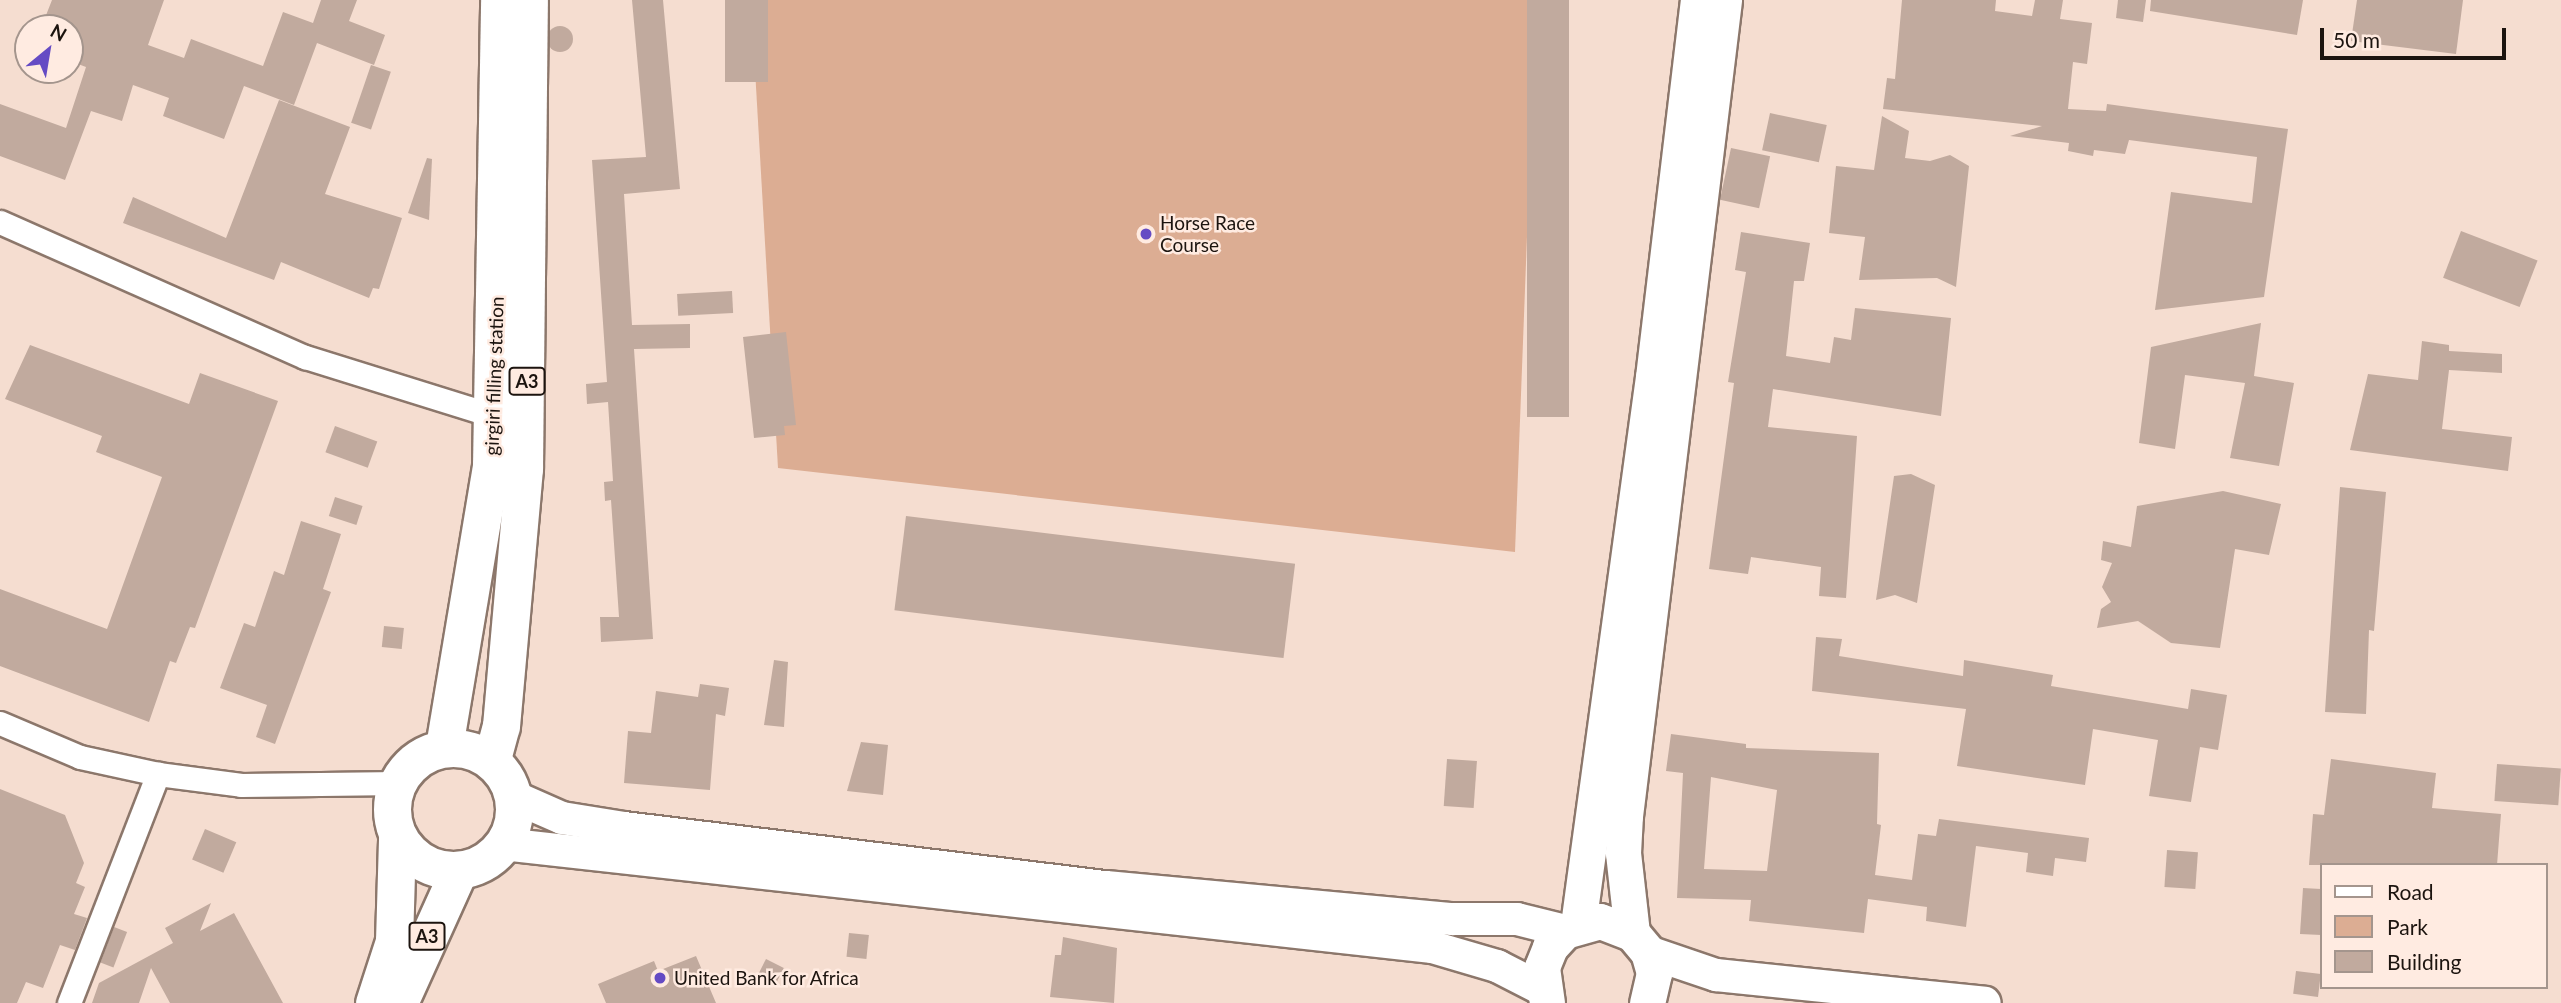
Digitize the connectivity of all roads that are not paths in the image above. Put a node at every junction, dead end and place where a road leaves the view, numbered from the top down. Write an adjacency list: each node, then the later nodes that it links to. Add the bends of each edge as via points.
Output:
1 (499, 0): 6 (highway, girgiri filling station / A3)
2 (529, 0): 10 (highway, A3, via 524,469 503,713)
3 (1698, 0): 7 (main road)
4 (1724, 0): 7 (main road)
5 (0, 222): 6 (street, via 304,357)
6 (494, 416): 9 (highway, girgiri filling station / A3, via 483,531)
7 (1639, 577): 17 (main road); 18 (main road, via 1624,828)
8 (0, 723): 11 (street, via 80,757)
9 (444, 747): 10 (highway, via 469,748); 12 (highway, via 421,756)
10 (492, 759): 13 (highway, via 506,775)
11 (158, 774): 12 (street, via 242,785); 20 (street)
12 (399, 783): 14 (highway, A3, via 393,800)
13 (514, 797): 15 (highway, via 513,822); 17 (main road, via 554,816 624,828 1106,887 1453,919 1517,919)
14 (397, 836): 16 (highway, via 423,863); 21 (highway, A3, via 394,941)
15 (503, 844): 16 (highway, via 478,865); 19 (main road, via 1421,945 1462,953)
16 (459, 870): 22 (highway, A3)
17 (1572, 928): 18 (main road, via 1600,921); 19 (main road, via 1542,967)
18 (1640, 943): 23 (main road, via 1654,973); 24 (main road, via 1716,975)
19 (1545, 996)
20 (69, 1003)
21 (374, 1003)
22 (399, 1003)
23 (1647, 1003)
24 (1984, 1003)

